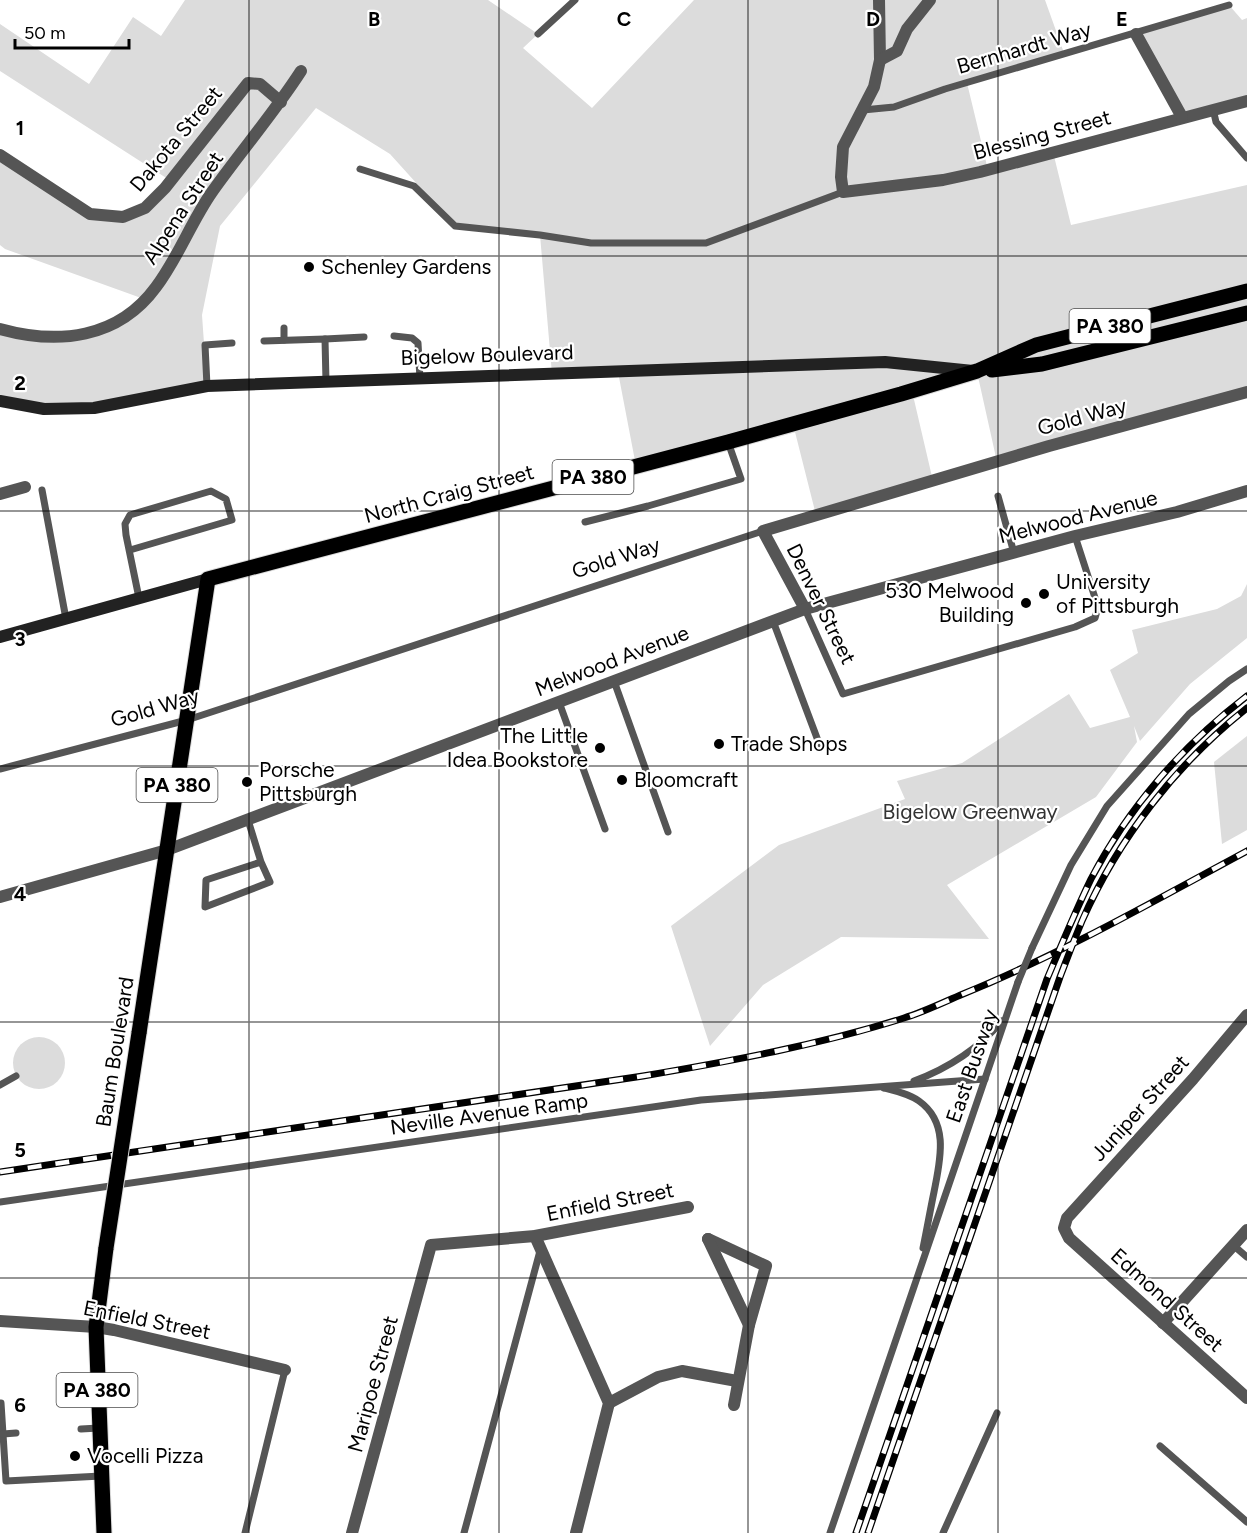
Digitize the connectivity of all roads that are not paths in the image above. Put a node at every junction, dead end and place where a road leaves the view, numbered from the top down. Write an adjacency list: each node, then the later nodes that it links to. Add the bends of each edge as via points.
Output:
1 (575, 0): 5 (lane)
2 (879, 0): 7 (street)
3 (930, 0): 7 (street, via 907,29 897,51)
4 (1229, 5): 6 (lane, Bernhardt Way)
5 (538, 34)
6 (1136, 34): 12 (lane, Bernhardt Way, via 894,107); 13 (street)
7 (880, 60): 12 (street, via 874,87)
8 (301, 71): 10 (street, Alpena Street)
9 (1247, 100): 11 (street, Blessing Street)
10 (281, 102): 14 (street, Dakota Street, via 260,84 248,83 165,188 145,208 123,217 90,214); 21 (street, Alpena Street, via 211,194 156,287 131,313 101,329 74,337 51,339)
11 (1213, 109): 13 (street, Blessing Street); 15 (lane, via 1216,122)
12 (863, 110): 17 (street, via 843,147)
13 (1182, 117): 17 (street, Blessing Street, via 980,172)
14 (0, 155)
15 (1247, 158)
16 (360, 169): 17 (lane, via 414,186 455,226 591,243 706,243)
17 (843, 192)
18 (1247, 291): 28 (main road, PA 380, via 1036,345)
19 (1247, 313): 28 (main road, Bigelow Boulevard / PA 380, via 1042,364)
20 (284, 328): 25 (lane)
21 (0, 329)
22 (394, 336): 29 (lane, via 412,338 418,343)
23 (364, 337): 24 (lane)
24 (325, 339): 25 (lane); 30 (lane)
25 (284, 340): 26 (lane)
26 (264, 341)
27 (232, 343): 31 (lane, via 205,345)
28 (977, 371): 29 (main road, Bigelow Boulevard, via 897,362); 34 (main road, North Craig Street / PA 380)
29 (420, 379): 30 (main road, Bigelow Boulevard)
30 (326, 382): 31 (main road, Bigelow Boulevard)
31 (207, 386): 33 (main road, Bigelow Boulevard, via 94,408 44,409)
32 (1247, 392): 41 (street, Gold Way)
33 (0, 402)
34 (728, 442): 40 (lane, via 741,480); 45 (main road, North Craig Street / PA 380)
35 (25, 487): 38 (street)
36 (42, 490): 48 (lane)
37 (1247, 491): 42 (street, Melwood Avenue)
38 (0, 494)
39 (998, 496): 44 (lane)
40 (585, 522)
41 (763, 531): 47 (street, Denver Street); 54 (lane, Gold Way)
42 (1075, 536): 44 (street, Melwood Avenue); 47 (lane, Denver Street, via 1098,607 1095,618 843,694)
43 (130, 550): 43 (lane, via 125,524 130,515 211,491 226,499 232,520); 46 (lane)
44 (1014, 553): 47 (street, Melwood Avenue)
45 (208, 579): 46 (main road, North Craig Street); 54 (main road, Baum Boulevard / PA 380)
46 (139, 598): 48 (main road, North Craig Street)
47 (805, 609): 49 (street, Melwood Avenue)
48 (66, 619): 50 (main road, North Craig Street)
49 (773, 621): 52 (street, Melwood Avenue); 55 (lane)
50 (0, 637)
51 (1247, 669): 64 (lane, East Busway, bridge, via 1189,714 1107,806 1071,865 1032,948)
52 (614, 681): 53 (street, Melwood Avenue); 59 (lane)
53 (559, 702): 57 (street, Melwood Avenue); 58 (lane)
54 (187, 720): 56 (lane, Gold Way); 60 (main road, Baum Boulevard / PA 380)
55 (820, 746)
56 (0, 769)
57 (248, 820): 60 (street, Melwood Avenue); 61 (lane)
58 (605, 829)
59 (668, 832)
60 (167, 850): 62 (street, Melwood Avenue); 83 (main road, Baum Boulevard / PA 380, bridge)
61 (261, 861): 61 (lane, via 206,880 204,907 270,882)
62 (0, 897)
63 (1247, 1015): 72 (street, Juniper Street, via 1067,1218)
64 (1006, 1016): 66 (lane, East Busway); 67 (lane, Neville Avenue Ramp, via 963,1057)
65 (16, 1076): 68 (lane)
66 (985, 1079): 67 (lane, Neville Avenue Ramp); 79 (lane, East Busway)
67 (905, 1084): 69 (lane, Neville Avenue Ramp)
68 (0, 1085)
69 (879, 1086): 70 (lane, Neville Avenue Ramp, via 701,1100); 79 (lane, Neville Avenue Ramp, via 921,1102 939,1128 940,1161)
70 (0, 1202)
71 (688, 1207): 74 (street, Enfield Street)
72 (1064, 1228): 81 (street, Edmond Street, via 1069,1238)
73 (1247, 1230): 76 (street)
74 (535, 1236): 75 (street, Enfield Street); 77 (street)
75 (431, 1245): 100 (street, Maripoe Street)
76 (1233, 1245): 78 (lane); 81 (street)
77 (541, 1249): 88 (street); 101 (lane)
78 (1247, 1257)
79 (918, 1275): 103 (lane, East Busway)
80 (0, 1321): 83 (street, Enfield Street)
81 (1163, 1323): 86 (street, Edmond Street)
82 (749, 1325): 82 (street, via 744,1314 708,1239 766,1266); 85 (street)
83 (96, 1327): 84 (street, Enfield Street); 91 (main road, Baum Boulevard / PA 380)
84 (285, 1370): 99 (lane)
85 (737, 1381): 88 (street, via 682,1371 658,1377); 89 (street)
86 (1247, 1398)
87 (1, 1403): 94 (lane)
88 (609, 1403): 102 (street)
89 (734, 1405)
90 (997, 1413): 104 (lane)
91 (99, 1428): 92 (lane); 96 (main road, Baum Boulevard / PA 380)
92 (81, 1429)
93 (16, 1433): 94 (lane)
94 (3, 1434): 96 (lane, via 6,1481)
95 (1160, 1446): 97 (lane)
96 (101, 1476): 98 (main road, Baum Boulevard / PA 380)
97 (1247, 1522)
98 (104, 1533)
99 (245, 1533)
100 (352, 1533)
101 (464, 1533)
102 (576, 1533)
103 (830, 1533)
104 (943, 1533)

